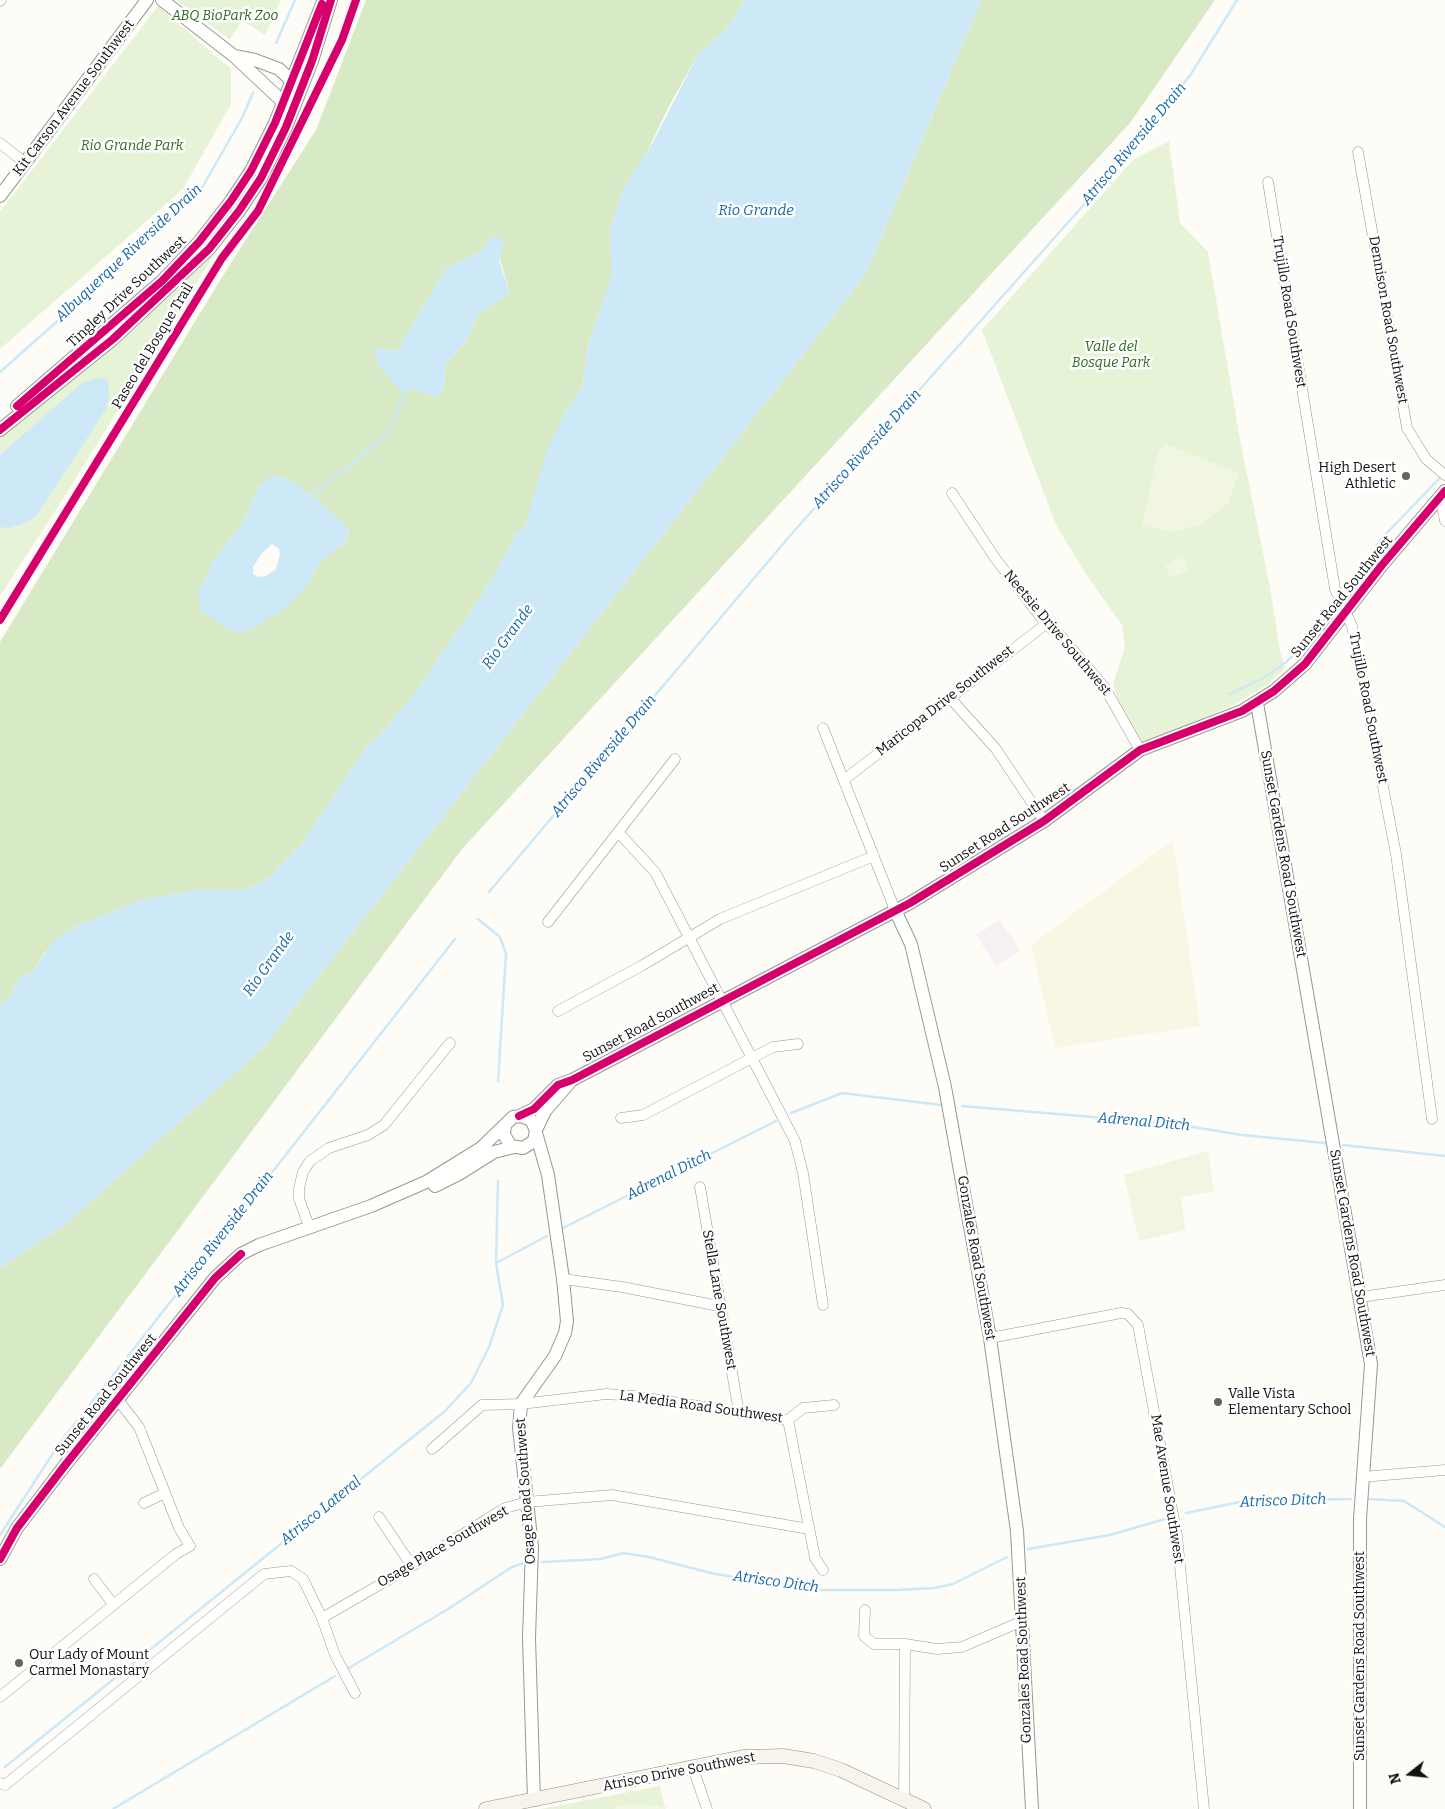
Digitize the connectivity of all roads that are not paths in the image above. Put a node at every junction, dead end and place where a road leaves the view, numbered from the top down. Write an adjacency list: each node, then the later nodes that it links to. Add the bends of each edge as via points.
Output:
1 (147, 0): 11 (street, Kit Carson Avenue Southwest)
2 (162, 0): 5 (street)
3 (324, 0): 6 (street, Tingley Drive Southwest)
4 (331, 0): 7 (street, Tingley Drive Southwest)
5 (234, 56): 6 (street, via 279,69); 8 (street)
6 (291, 79): 7 (street); 8 (street, Tingley Drive Southwest)
7 (301, 90): 15 (street, Tingley Drive Southwest, via 261,178 209,249 113,339)
8 (282, 101): 14 (street, Tingley Drive Southwest, via 275,123 251,171 199,242 162,281)
9 (0, 144): 11 (street)
10 (1358, 152): 16 (street, Dennison Road Southwest, via 1407,428 1426,459)
11 (26, 163): 13 (street, Kit Carson Avenue Southwest)
12 (1268, 182): 20 (street, Trujillo Road Southwest, via 1335,589)
13 (0, 196)
14 (0, 421)
15 (0, 430)
16 (1445, 475)
17 (952, 493): 21 (street, Neetsie Drive Southwest)
18 (1442, 493): 19 (street); 20 (street, Sunset Road Southwest)
19 (1445, 521)
20 (1346, 612): 23 (street, Sunset Road Southwest, via 1306,664 1290,680); 42 (street, Trujillo Road Southwest, via 1352,626 1396,854)
21 (1046, 624): 22 (street, Maricopa Drive Southwest); 25 (street, Neetsie Drive Southwest, via 1061,636 1106,688)
22 (950, 698): 27 (street, Maricopa Drive Southwest); 28 (street, via 996,749)
23 (1257, 703): 25 (street, Sunset Road Southwest); 52 (street, Sunset Gardens Road Southwest)
24 (823, 728): 27 (street, Gonzales Road Southwest)
25 (1140, 750): 28 (street, Sunset Road Southwest)
26 (675, 759): 29 (street)
27 (845, 779): 30 (street, Gonzales Road Southwest)
28 (1044, 821): 31 (street, Sunset Road Southwest)
29 (618, 832): 32 (street); 33 (street, via 655,872)
30 (874, 856): 31 (street, Gonzales Road Southwest); 33 (street, via 720,919)
31 (895, 910): 34 (street, Sunset Road Southwest); 55 (street, Gonzales Road Southwest, via 911,944 945,1087)
32 (548, 922)
33 (689, 937): 34 (street); 35 (street)
34 (722, 1000): 38 (street); 39 (street, Sunset Road Southwest)
35 (558, 1011)
36 (450, 1043): 49 (street, via 384,1125 368,1135 322,1151 310,1161 301,1177 299,1193)
37 (798, 1044): 38 (street, via 779,1045)
38 (753, 1057): 41 (street, via 643,1115); 53 (street, via 800,1154)
39 (572, 1080): 40 (street, Sunset Road Southwest, via 552,1089 534,1109); 44 (street, Sunset Road Southwest, via 551,1103)
40 (519, 1116): 43 (street, via 511,1118); 44 (street, via 532,1120)
41 (621, 1118)
42 (1432, 1120)
43 (505, 1125): 45 (street, via 505,1138); 47 (street, Sunset Road Southwest, via 481,1148 439,1175)
44 (536, 1132): 45 (street, via 530,1145); 48 (street, Osage Road Southwest, via 547,1170)
45 (516, 1148): 47 (street, Sunset Road Southwest, via 502,1149 424,1190); 48 (street, Osage Road Southwest, via 532,1156 538,1164)
46 (700, 1187): 54 (street, Stella Lane Southwest)
47 (371, 1206): 49 (street, Sunset Road Southwest)
48 (551, 1209): 50 (street, Osage Road Southwest)
49 (309, 1226): 56 (street, Sunset Road Southwest, via 241,1254 222,1272)
50 (563, 1279): 54 (street); 57 (street, Osage Road Southwest, via 567,1307 565,1333 555,1356)
51 (1445, 1285): 52 (street)
52 (1360, 1297): 63 (street, Sunset Gardens Road Southwest, via 1370,1364)
53 (824, 1305)
54 (719, 1306): 59 (street, Stella Lane Southwest)
55 (990, 1338): 76 (street, Gonzales Road Southwest, via 1017,1531 1021,1573); 88 (street, Mae Avenue Southwest, via 1116,1314 1128,1314 1138,1325 1174,1513)
56 (118, 1400): 64 (street, via 139,1427); 69 (street, Sunset Road Southwest, via 17,1528)
57 (521, 1404): 59 (street, La Media Road Southwest, via 576,1396 615,1395); 61 (street, La Media Road Southwest, via 482,1405); 65 (street, Osage Road Southwest, via 519,1428)
58 (834, 1405): 60 (street, La Media Road Southwest, via 803,1408)
59 (739, 1413): 60 (street, La Media Road Southwest)
60 (788, 1420): 68 (street)
61 (432, 1448)
62 (1445, 1470): 63 (street)
63 (1362, 1480): 89 (street, Sunset Gardens Road Southwest)
64 (165, 1493): 66 (street); 73 (street, via 190,1546)
65 (527, 1502): 68 (street, Osage Place Southwest, via 612,1495); 70 (street, Osage Place Southwest, via 505,1508); 82 (street, Osage Road Southwest, via 532,1547 529,1638)
66 (144, 1503)
67 (379, 1517): 70 (street)
68 (809, 1529): 71 (street, via 815,1558)
69 (0, 1559)
70 (412, 1566): 75 (street, Osage Place Southwest)
71 (823, 1570)
72 (94, 1579): 73 (street)
73 (113, 1604): 79 (street)
74 (865, 1610): 77 (street, via 864,1636 874,1644)
75 (322, 1618): 78 (street, via 335,1655); 81 (street, via 304,1579 291,1571 264,1574 5,1785)
76 (1020, 1622): 77 (street, via 962,1647 937,1649); 87 (street, Gonzales Road Southwest)
77 (904, 1644): 83 (street)
78 (355, 1692)
79 (0, 1697)
80 (693, 1768): 82 (main road, Atrisco Drive Southwest); 83 (main road, Atrisco Drive Southwest, via 743,1758 783,1756 841,1770); 85 (street)
81 (0, 1783)
82 (534, 1800): 84 (main road, Atrisco Drive Southwest)
83 (904, 1800): 86 (main road, Atrisco Drive Southwest)
84 (486, 1809)
85 (707, 1809)
86 (924, 1809)
87 (1032, 1809)
88 (1204, 1809)
89 (1360, 1809)

